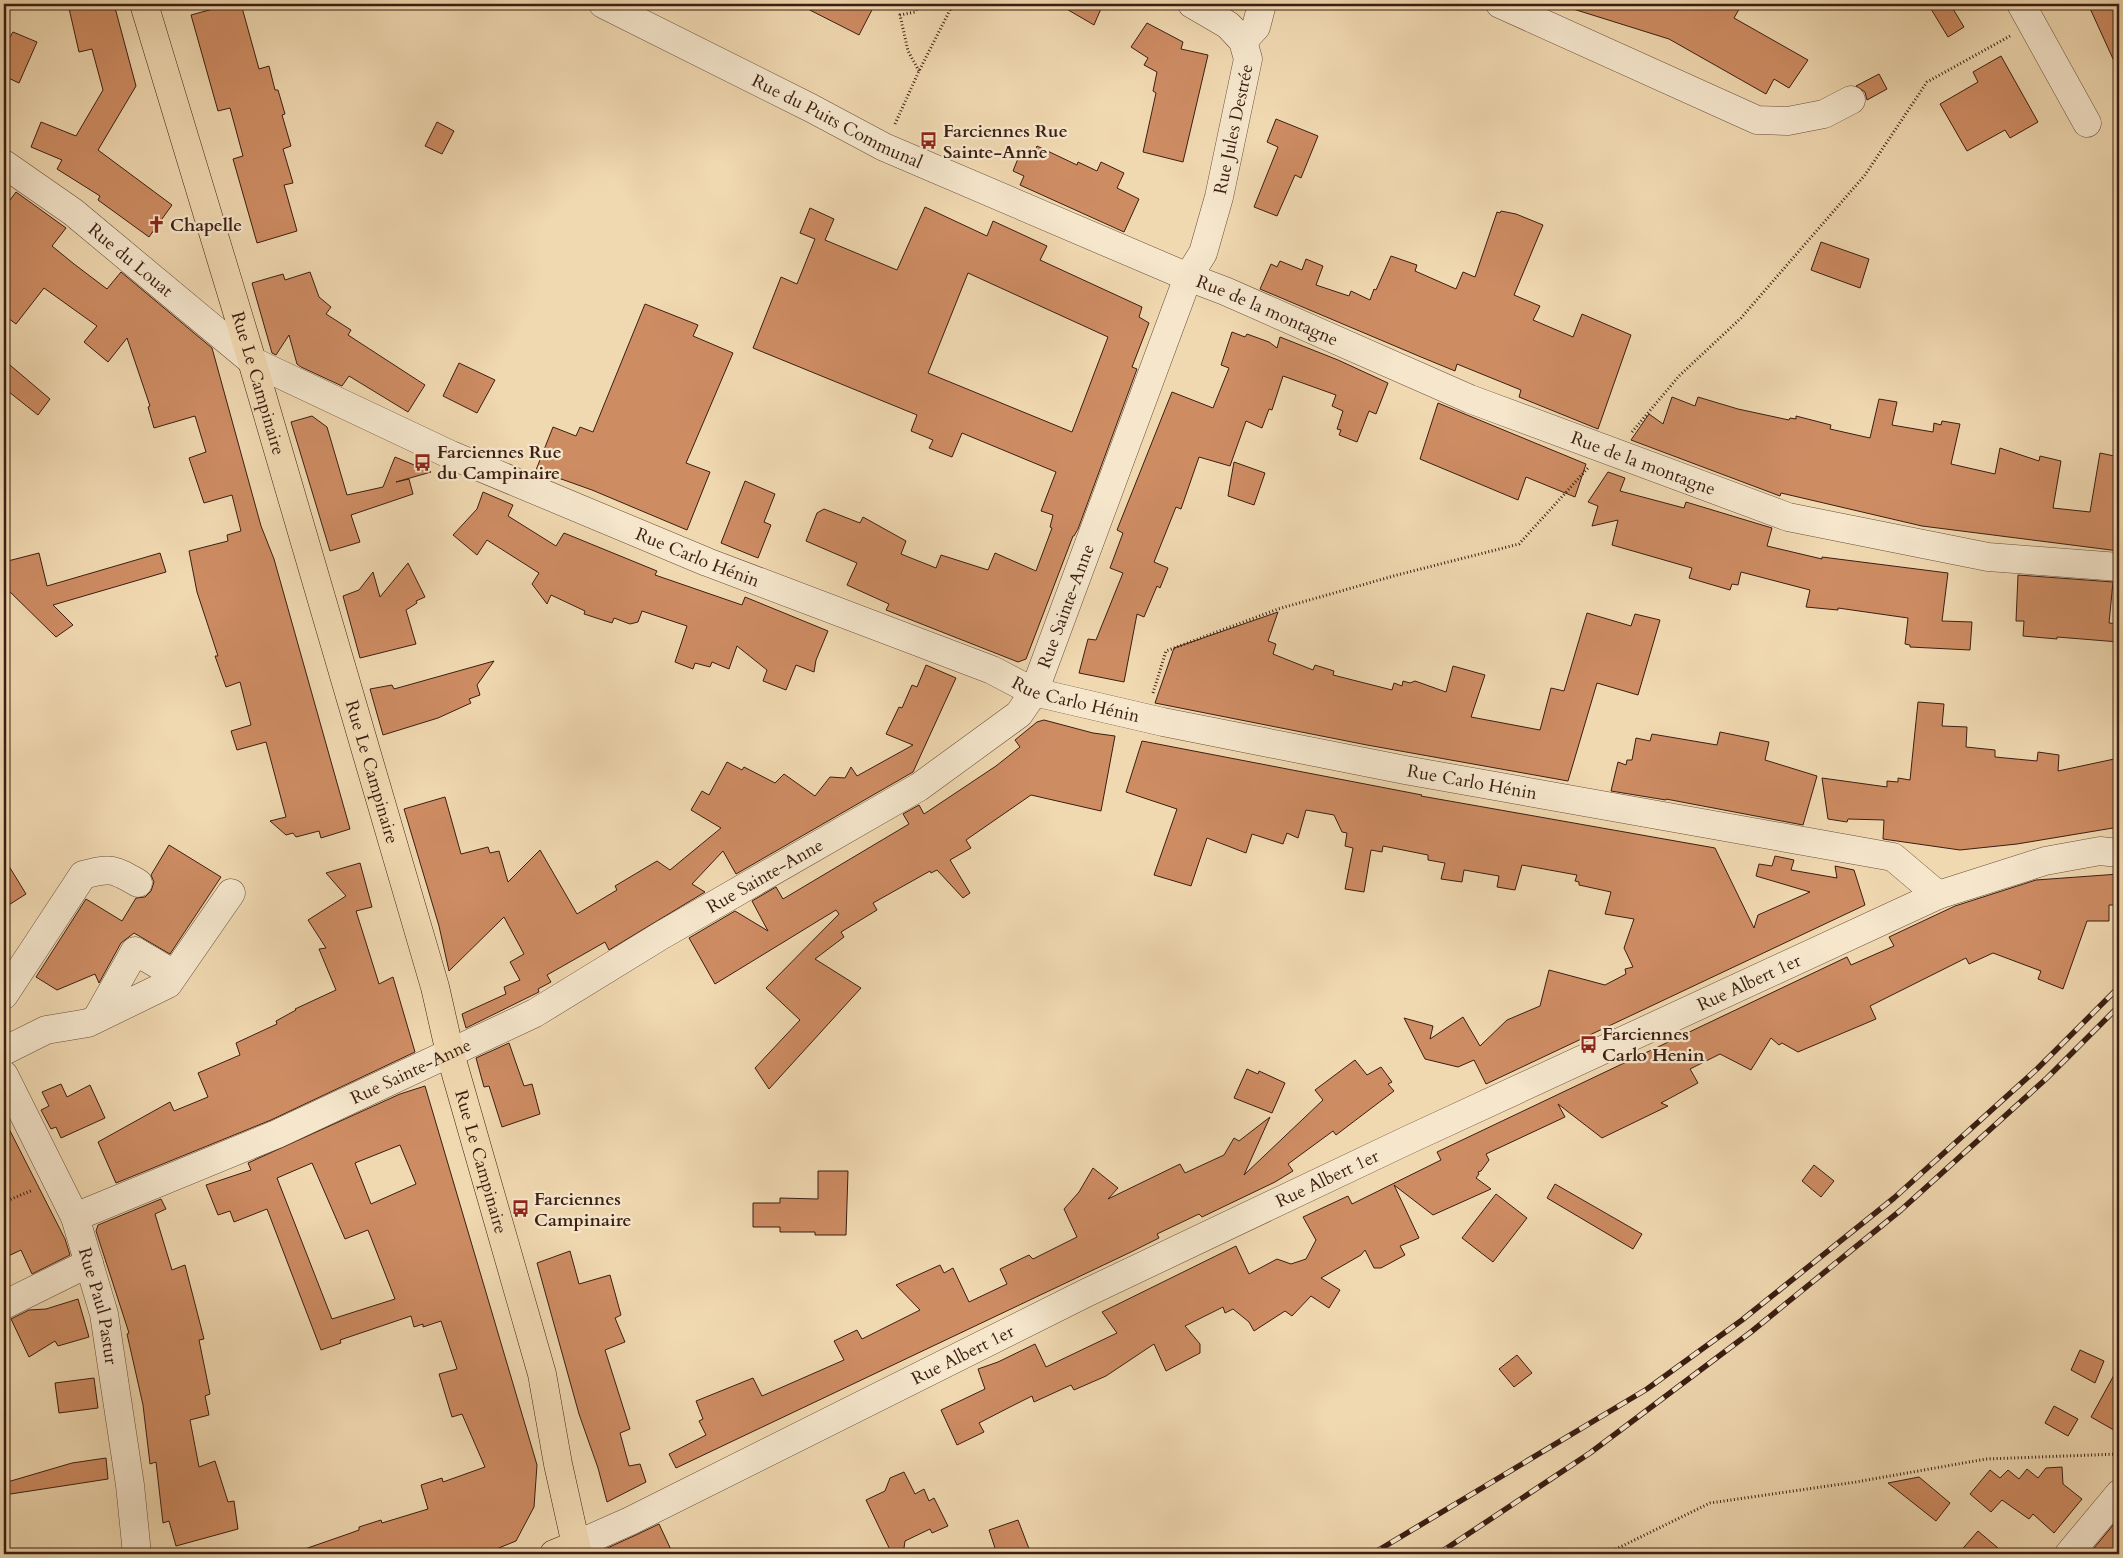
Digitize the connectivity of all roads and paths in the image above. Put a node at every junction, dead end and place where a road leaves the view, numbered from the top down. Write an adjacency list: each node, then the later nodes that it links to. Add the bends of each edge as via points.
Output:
1 (144, 4): 16 (main road, Rue Le Campinaire)
2 (602, 4): 13 (street, Rue du Puits Communal)
3 (919, 4): 10 (path, via 915,12 900,15 908,52)
4 (953, 4): 10 (path)
5 (1192, 4): 9 (street, Rue Jules Destrée, via 1228,25)
6 (1262, 4): 9 (street, via 1256,27)
7 (1500, 4): 11 (street, via 1756,120 1788,121 1824,114)
8 (2026, 13): 12 (street); 17 (path, via 1927,82 1865,175 1741,318 1679,376)
9 (1243, 41): 15 (street, Rue Jules Destrée, via 1248,59 1219,197 1203,253)
10 (919, 70): 13 (path)
11 (1851, 100)
12 (2087, 123)
13 (884, 147): 15 (street, Rue du Puits Communal)
14 (4, 164): 16 (street, Rue du Louat, via 73,212)
15 (1188, 277): 17 (street, Rue de la montagne, via 1470,399); 19 (street, Rue Sainte-Anne)
16 (252, 361): 19 (street, Rue Carlo Hénin, via 469,462 707,562 992,670); 29 (main road, Rue Le Campinaire, via 435,987)
17 (1614, 454): 18 (street, Rue de la montagne, via 1788,517 1988,557); 20 (path, via 1592,464 1519,544 1278,608 1166,651)
18 (2119, 566)
19 (1034, 692): 20 (street, Rue Carlo Hénin); 29 (street, Rue Sainte-Anne, via 1019,714 919,787 535,1012)
20 (1145, 718): 24 (street, Rue Carlo Hénin, via 1405,770 1893,857)
21 (2119, 853): 24 (street, Rue Albert 1er, via 2100,851 2045,861)
22 (138, 883): 26 (street, via 119,872 103,869 83,875)
23 (232, 893): 25 (street)
24 (1938, 895): 38 (street, Rue Albert 1er, via 1095,1289)
25 (174, 974): 27 (street, via 168,984); 27 (street, via 135,951)
26 (4, 995)
27 (97, 1018): 28 (street, via 88,1023 46,1030)
28 (4, 1051)
29 (450, 1054): 33 (street, Rue Sainte-Anne, via 277,1134); 38 (main road, Rue Le Campinaire, via 542,1374)
30 (4, 1075): 31 (street, Rue Paul Pastur)
31 (57, 1181): 32 (path); 33 (street, Rue Paul Pastur)
32 (4, 1202)
33 (75, 1217): 34 (street, Rue Paul Pastur)
34 (89, 1263): 35 (street); 39 (street, Rue Paul Pastur, via 104,1314 130,1486)
35 (4, 1305)
36 (2119, 1454): 40 (path, via 1986,1459 1710,1503)
37 (2119, 1494): 41 (street)
38 (569, 1551)
39 (136, 1554)
40 (1606, 1554)
41 (2068, 1554)

